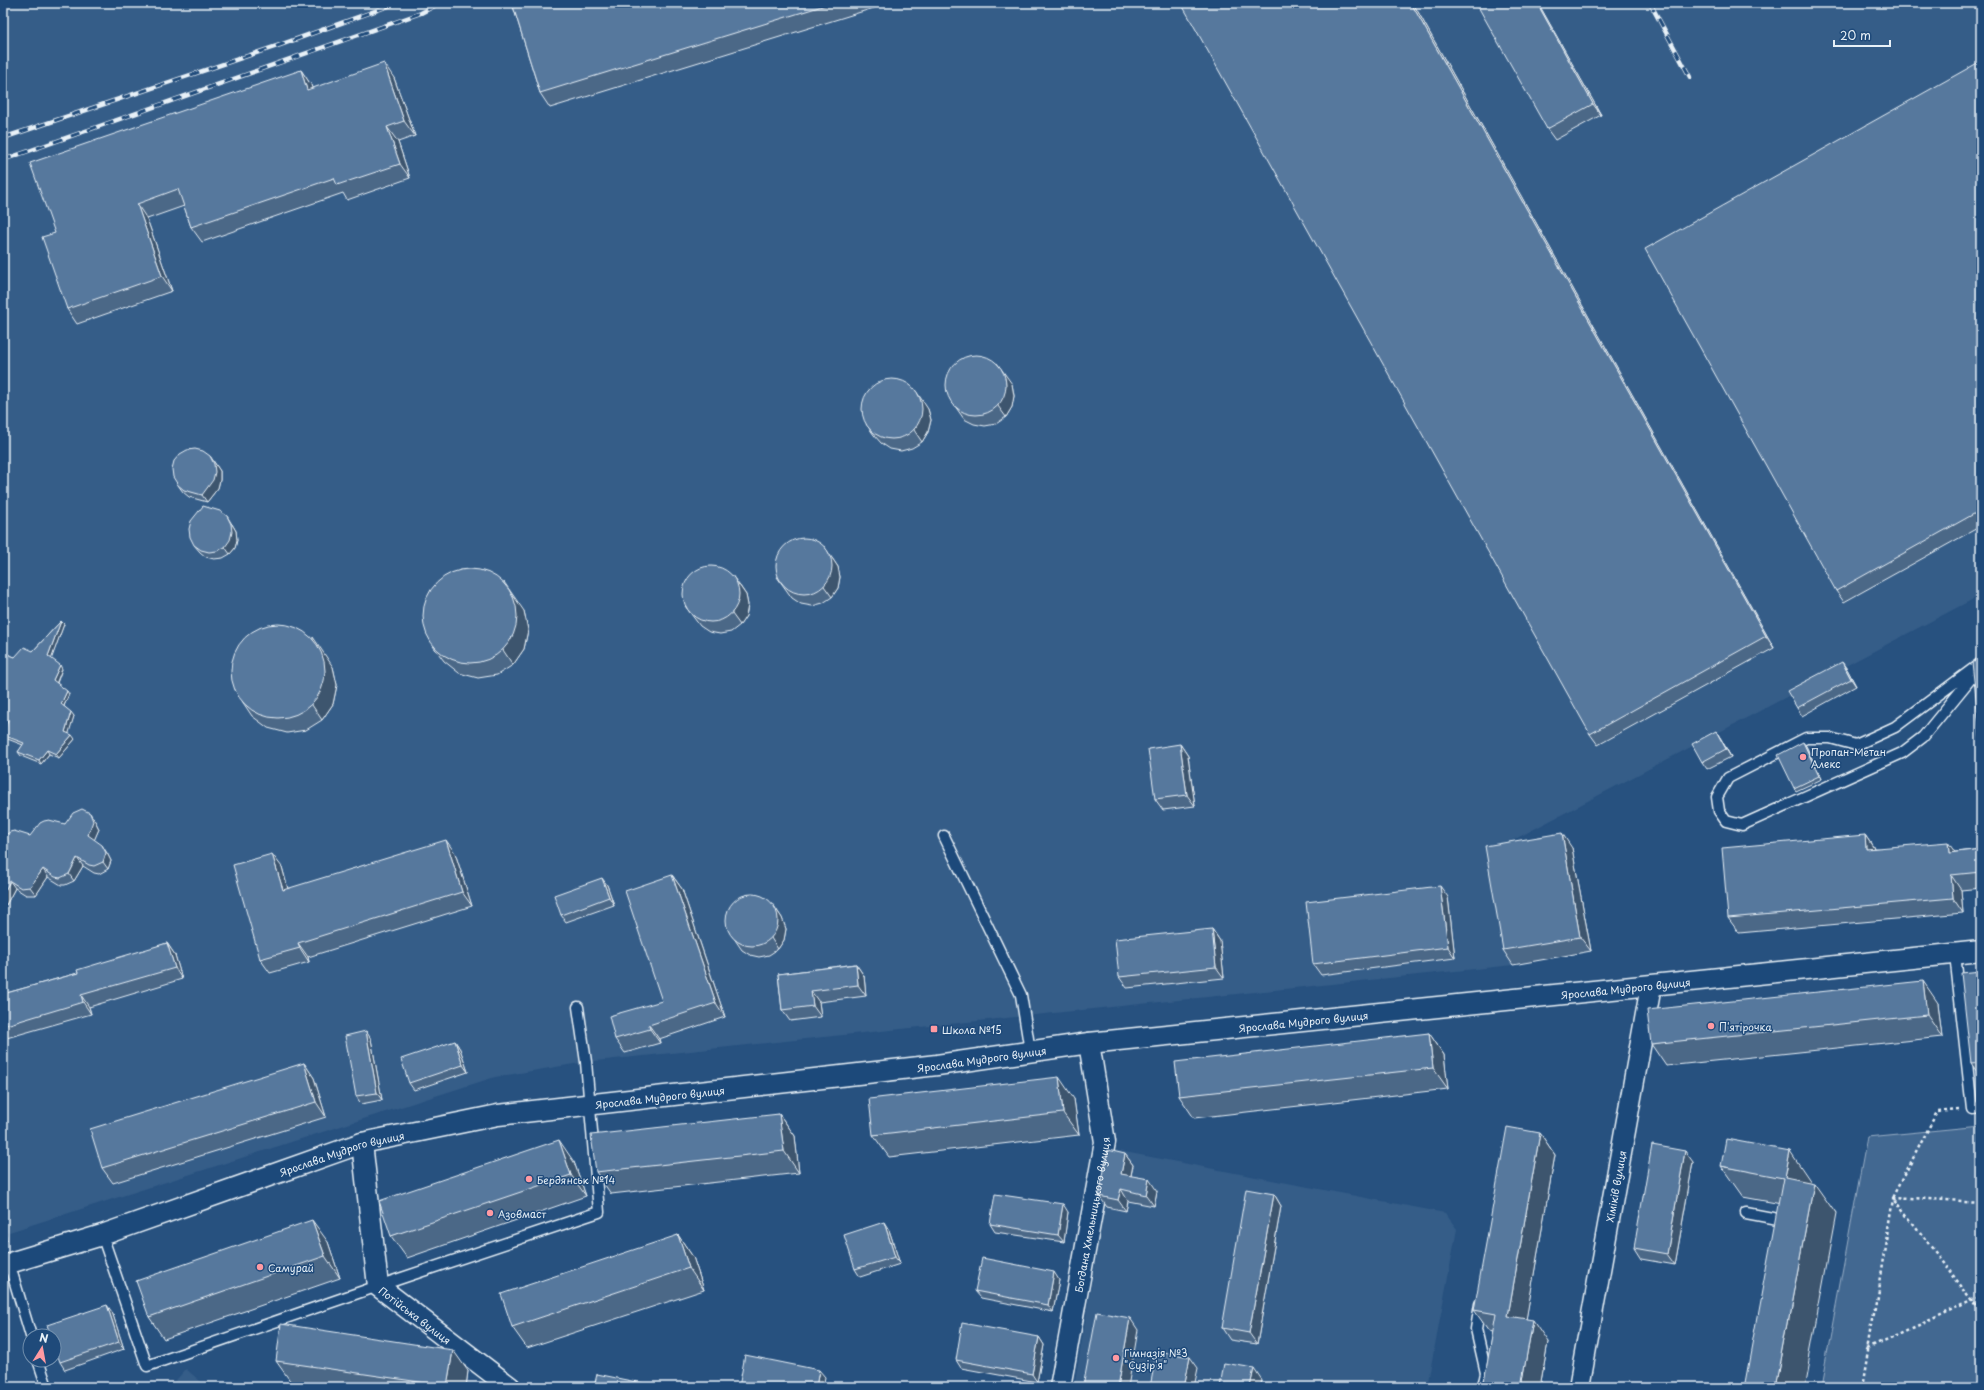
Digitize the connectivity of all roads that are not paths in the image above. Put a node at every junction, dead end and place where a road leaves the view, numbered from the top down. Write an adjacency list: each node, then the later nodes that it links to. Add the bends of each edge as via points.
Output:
1 (1981, 663): 2 (lane, via 1895,727 1856,745 1830,738 1806,738 1728,778 1717,797 1719,811 1726,821 1742,825 1902,753 1923,737)
2 (1981, 666)
3 (944, 836): 9 (lane, via 1021,995)
4 (1981, 951): 5 (street, Ярослава Мудрого вулиця)
5 (1955, 954): 6 (street, Ярослава Мудрого вулиця); 11 (lane)
6 (1651, 986): 8 (street, Ярослава Мудрого вулиця); 25 (street, Хіміків вулиця)
7 (578, 1007): 10 (lane)
8 (1089, 1043): 9 (street, Ярослава Мудрого вулиця); 23 (street, Богдана Хмельницького вулиця, via 1105,1142)
9 (1030, 1050): 10 (street, Ярослава Мудрого вулиця, via 937,1065)
10 (590, 1105): 12 (street, Ярослава Мудрого вулиця, via 498,1115); 17 (lane, via 599,1212)
11 (1976, 1109)
12 (362, 1143): 15 (street, Ярослава Мудрого вулиця); 17 (street, Потійська вулиця)
13 (1746, 1213): 14 (lane, via 1790,1221)
14 (1788, 1229)
15 (102, 1235): 16 (street, Ярослава Мудрого вулиця); 17 (lane, via 147,1366)
16 (6, 1264): 19 (lane)
17 (378, 1286): 22 (street, Потійська вулиця)
18 (1482, 1292): 24 (lane, via 1476,1330 1486,1373)
19 (28, 1328)
20 (41, 1368): 21 (lane)
21 (47, 1387)
22 (510, 1387)
23 (1060, 1387)
24 (1483, 1387)
25 (1578, 1387)

